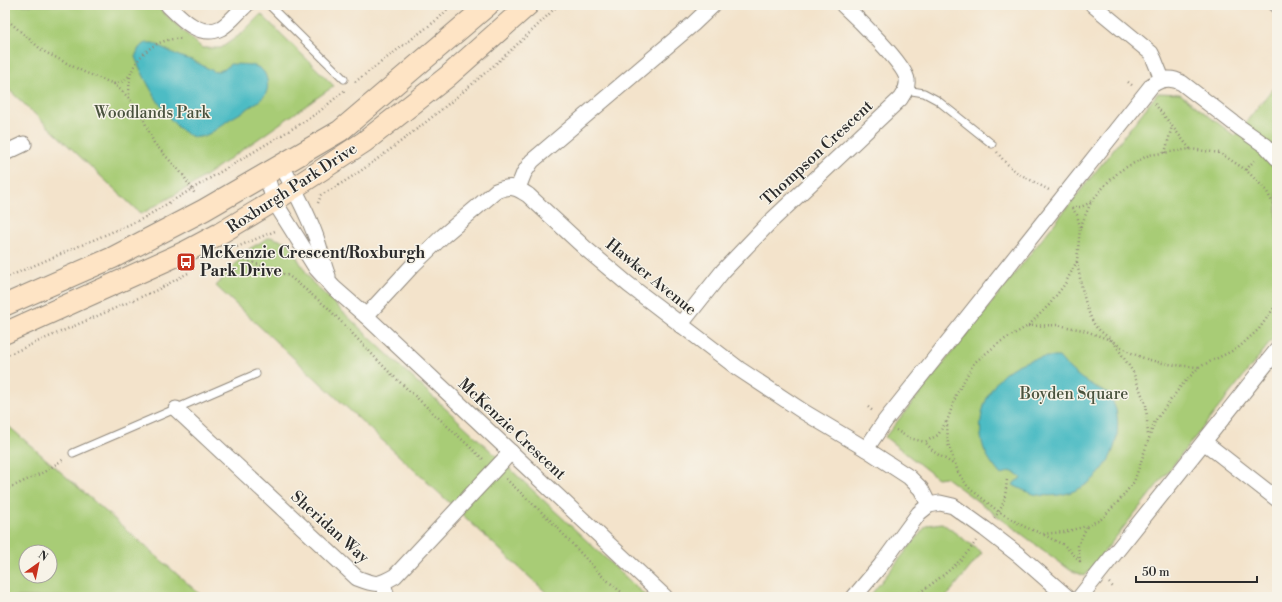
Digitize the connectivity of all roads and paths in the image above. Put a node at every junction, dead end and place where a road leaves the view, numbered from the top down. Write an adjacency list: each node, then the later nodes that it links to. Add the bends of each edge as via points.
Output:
1 (168, 5): 2 (street, via 187,23 207,31 220,28)
2 (246, 5)
3 (269, 5): 15 (lane)
4 (452, 5): 27 (path, via 438,19 366,72 320,111)
5 (488, 5): 26 (street, Roxburgh Park Drive, via 340,131)
6 (528, 5): 28 (street, Roxburgh Park Drive, via 447,77 364,142)
7 (713, 5): 29 (street, via 532,161)
8 (843, 5): 18 (street, via 902,68 908,78)
9 (1093, 5): 16 (street, via 1151,53)
10 (1271, 5): 11 (lane)
11 (1277, 10)
12 (5, 18): 17 (path, via 43,51)
13 (162, 42): 14 (path, via 146,51)
14 (131, 74): 17 (path, via 124,81); 19 (path)
15 (344, 79)
16 (1162, 79): 25 (street, via 1178,80 1266,146); 30 (street, via 1152,85)
17 (114, 84): 19 (path)
18 (906, 90): 21 (lane, via 924,93 937,100); 46 (street, Thompson Crescent, via 900,99 764,227 723,271)
19 (129, 98): 27 (path, via 142,116 154,143)
20 (24, 144): 23 (street)
21 (992, 144): 30 (path, via 1016,172 1044,186)
22 (1190, 149): 24 (path); 24 (path, via 1172,126); 34 (path, via 1220,153 1246,170 1266,190)
23 (5, 153)
24 (1165, 153): 32 (path, via 1149,155 1121,170)
25 (1277, 158)
26 (273, 169): 28 (street, McKenzie Crescent); 31 (street, McKenzie Crescent); 33 (street, Roxburgh Park Drive)
27 (192, 188): 33 (path); 41 (path, via 142,219)
28 (294, 188): 31 (street, Roxburgh Park Drive); 42 (street, McKenzie Crescent, via 318,243 323,266)
29 (518, 188): 45 (street, via 506,187 496,191 443,236); 46 (street, Hawker Avenue, via 585,248)
30 (1061, 200): 58 (street)
31 (274, 201): 37 (street, Roxburgh Park Drive); 42 (street, McKenzie Crescent, via 316,268)
32 (1091, 202): 35 (path); 35 (path, via 1082,207 1072,207)
33 (204, 210): 44 (street, Roxburgh Park Drive, via 112,258)
34 (1277, 211)
35 (1080, 228): 39 (path)
36 (277, 230): 38 (path)
37 (224, 246): 48 (street, Roxburgh Park Drive, via 187,251); 62 (path, via 232,255 289,276 328,308 389,372 484,460)
38 (236, 247)
39 (1077, 261): 47 (path, via 1065,284); 49 (path, via 1084,298 1095,326)
40 (196, 268): 51 (path, via 157,290)
41 (5, 278)
42 (334, 288): 45 (street, McKenzie Crescent)
43 (1277, 304): 52 (path, via 1259,329 1238,348)
44 (5, 305)
45 (366, 316): 59 (street, McKenzie Crescent)
46 (680, 325): 58 (street, Hawker Avenue, via 739,369 804,412)
47 (1028, 326): 49 (path, via 1058,325 1083,330); 55 (path, via 1000,342 974,363 956,394)
48 (5, 333)
49 (1113, 341): 52 (path, via 1143,359 1170,365); 56 (path, via 1132,372 1146,405)
50 (1277, 350): 57 (street)
51 (5, 356)
52 (1199, 367): 56 (path, via 1165,406 1155,421)
53 (256, 374): 54 (lane)
54 (176, 409): 60 (lane); 71 (street, Sheridan Way, via 358,578)
55 (947, 422): 61 (path, via 948,444); 61 (path, via 938,435 925,442 934,452)
56 (1148, 439): 68 (path, via 1134,482 1101,519)
57 (1204, 442): 65 (street); 77 (street)
58 (866, 448): 66 (street, Hawker Avenue, via 909,477)
59 (511, 452): 62 (street, Sheridan Way); 73 (street, McKenzie Crescent)
60 (73, 453): 64 (path, via 44,472)
61 (955, 466): 67 (path, via 968,487)
62 (496, 468): 71 (street, Sheridan Way, via 395,576); 72 (path, via 551,521 601,575)
63 (1007, 480): 67 (path, via 1005,501)
64 (5, 490)
65 (1277, 499)
66 (929, 505): 69 (street, via 940,503 953,506); 74 (street, via 919,513)
67 (999, 512): 69 (path); 70 (path)
68 (1087, 526): 70 (path); 70 (path, via 1078,546 1080,560 1064,545)
69 (985, 528): 75 (path, via 959,562); 76 (street)
70 (1043, 534)
71 (385, 590)
72 (627, 597)
73 (665, 597)
74 (854, 597)
75 (913, 597)
76 (1067, 597)
77 (1080, 597)

